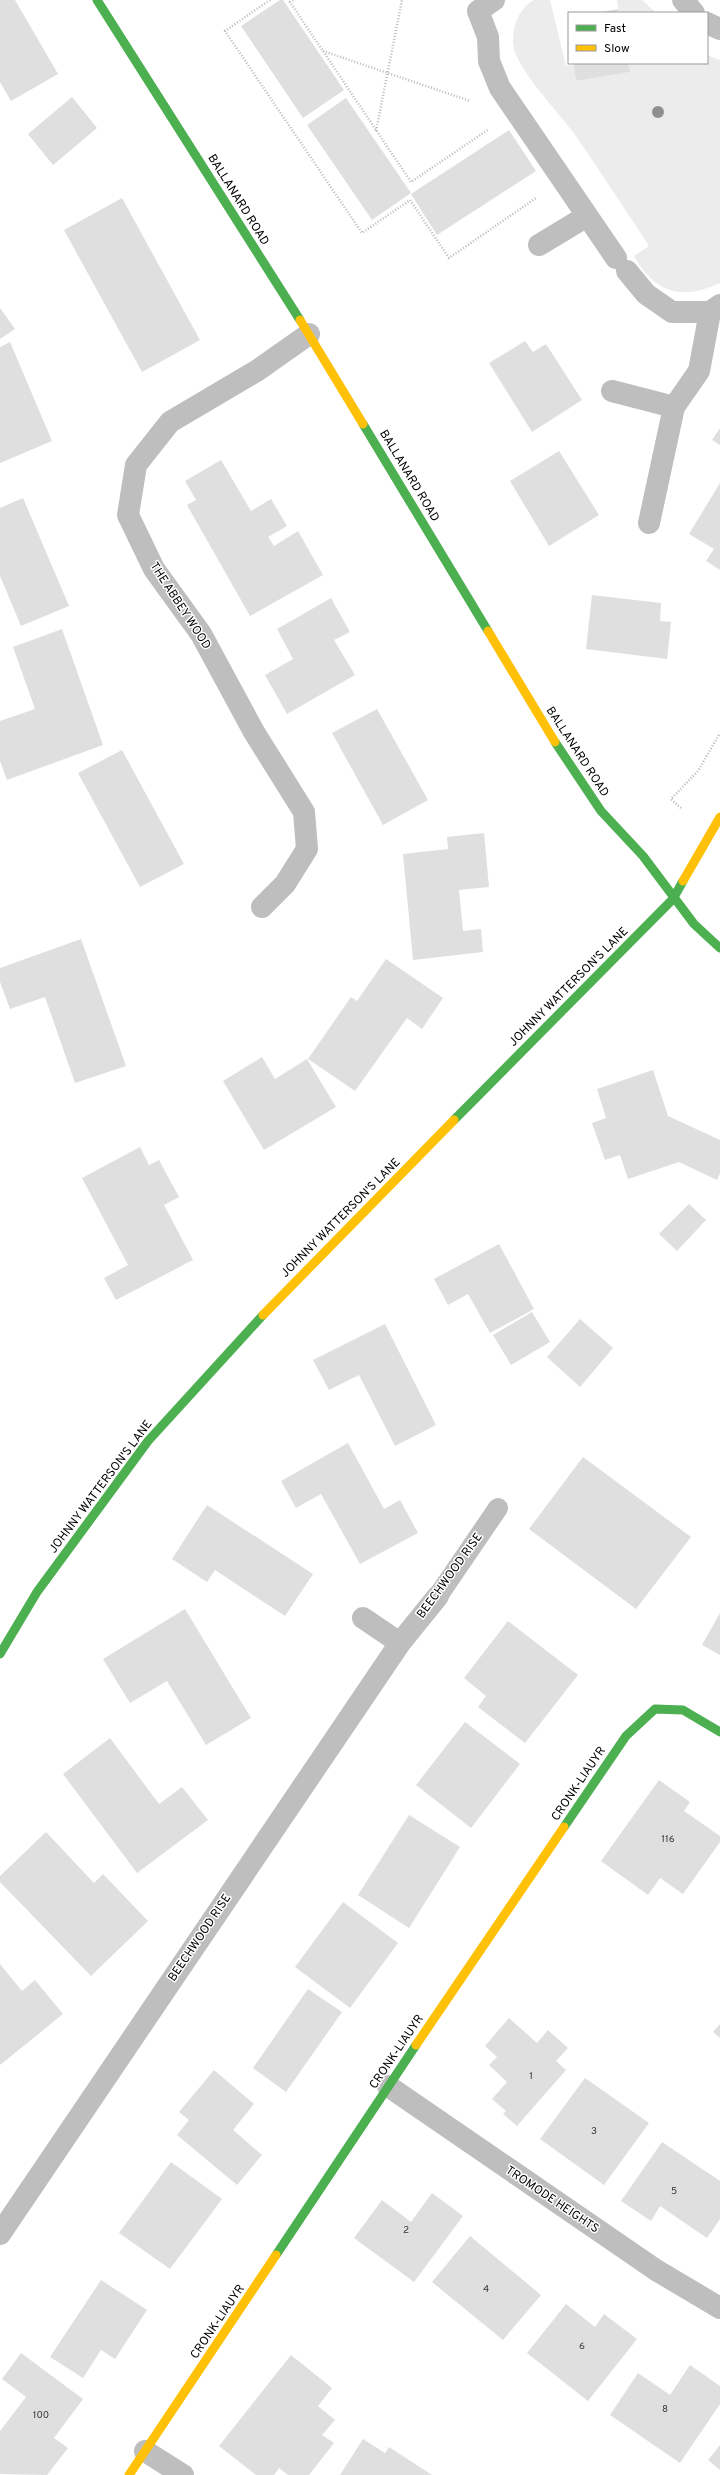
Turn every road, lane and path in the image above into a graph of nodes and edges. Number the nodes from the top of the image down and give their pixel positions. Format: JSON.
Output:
{"nodes":[{"id":1,"x":97,"y":0,"type":"edge"},
{"id":2,"x":270,"y":0,"type":"edge"},
{"id":3,"x":293,"y":0,"type":"edge"},
{"id":4,"x":402,"y":0,"type":"edge"},
{"id":5,"x":683,"y":0,"type":"edge"},
{"id":6,"x":481,"y":4,"type":"edge"},
{"id":7,"x":693,"y":12,"type":"edge"},
{"id":8,"x":708,"y":23,"type":"edge"},
{"id":9,"x":720,"y":29,"type":"edge"},
{"id":10,"x":322,"y":50,"type":"junction"},
{"id":11,"x":388,"y":73,"type":"junction"},
{"id":12,"x":515,"y":111,"type":"junction"},
{"id":13,"x":376,"y":131,"type":"junction"},
{"id":14,"x":563,"y":179,"type":"junction"},
{"id":15,"x":587,"y":216,"type":"junction"},
{"id":16,"x":540,"y":245,"type":"dead end"},
{"id":17,"x":715,"y":308,"type":"edge"},
{"id":18,"x":309,"y":334,"type":"junction"},
{"id":19,"x":612,"y":391,"type":"dead end"},
{"id":20,"x":674,"y":407,"type":"junction"},
{"id":21,"x":649,"y":523,"type":"dead end"},
{"id":22,"x":720,"y":733,"type":"edge"},
{"id":23,"x":681,"y":808,"type":"dead end"},
{"id":24,"x":720,"y":817,"type":"edge"},
{"id":25,"x":673,"y":899,"type":"junction"},
{"id":26,"x":262,"y":907,"type":"dead end"},
{"id":27,"x":720,"y":948,"type":"edge"},
{"id":28,"x":498,"y":1508,"type":"dead end"},
{"id":29,"x":438,"y":1596,"type":"joint"},
{"id":30,"x":363,"y":1618,"type":"dead end"},
{"id":31,"x":400,"y":1643,"type":"junction"},
{"id":32,"x":0,"y":1654,"type":"edge"},
{"id":33,"x":720,"y":1732,"type":"edge"},
{"id":34,"x":388,"y":2086,"type":"junction"},
{"id":35,"x":0,"y":2234,"type":"edge"},
{"id":36,"x":720,"y":2308,"type":"edge"},
{"id":37,"x":145,"y":2451,"type":"junction"},
{"id":38,"x":129,"y":2475,"type":"edge"},
{"id":39,"x":183,"y":2475,"type":"edge"}],
"edges":[{"from":1,"to":18,"type":"main road","name":"BALLANARD ROAD"},
{"from":2,"to":14,"type":"path"},
{"from":3,"to":10,"type":"path"},
{"from":4,"to":11,"type":"path"},
{"from":5,"to":7,"type":"street"},
{"from":6,"to":12,"type":"street"},
{"from":8,"to":9,"type":"street"},
{"from":10,"to":11,"type":"path"},
{"from":10,"to":13,"type":"path"},
{"from":11,"to":12,"type":"path"},
{"from":11,"to":13,"type":"path"},
{"from":12,"to":13,"type":"path"},
{"from":12,"to":14,"type":"street"},
{"from":14,"to":15,"type":"street"},
{"from":15,"to":16,"type":"street"},
{"from":15,"to":17,"type":"street"},
{"from":17,"to":20,"type":"street"},
{"from":18,"to":25,"type":"main road","name":"BALLANARD ROAD"},
{"from":18,"to":26,"type":"street","name":"THE ABBEY WOOD"},
{"from":19,"to":20,"type":"street"},
{"from":20,"to":21,"type":"street"},
{"from":22,"to":23,"type":"path"},
{"from":24,"to":25,"type":"main road","name":"JOHNNY WATTERSON'S LANE"},
{"from":25,"to":27,"type":"main road","name":"BALLANARD ROAD"},
{"from":25,"to":32,"type":"main road","name":"JOHNNY WATTERSON'S LANE"},
{"from":28,"to":29,"type":"lane","name":"BEECHWOOD RISE"},
{"from":29,"to":31,"type":"street","name":"BEECHWOOD RISE"},
{"from":30,"to":31,"type":"street"},
{"from":31,"to":35,"type":"street","name":"BEECHWOOD RISE"},
{"from":33,"to":34,"type":"main road","name":"CRONK-LIAUYR"},
{"from":34,"to":36,"type":"street","name":"TROMODE HEIGHTS"},
{"from":34,"to":37,"type":"main road","name":"CRONK-LIAUYR"},
{"from":37,"to":38,"type":"main road","name":"CRONK-LIAUYR"},
{"from":37,"to":39,"type":"street"}]}
